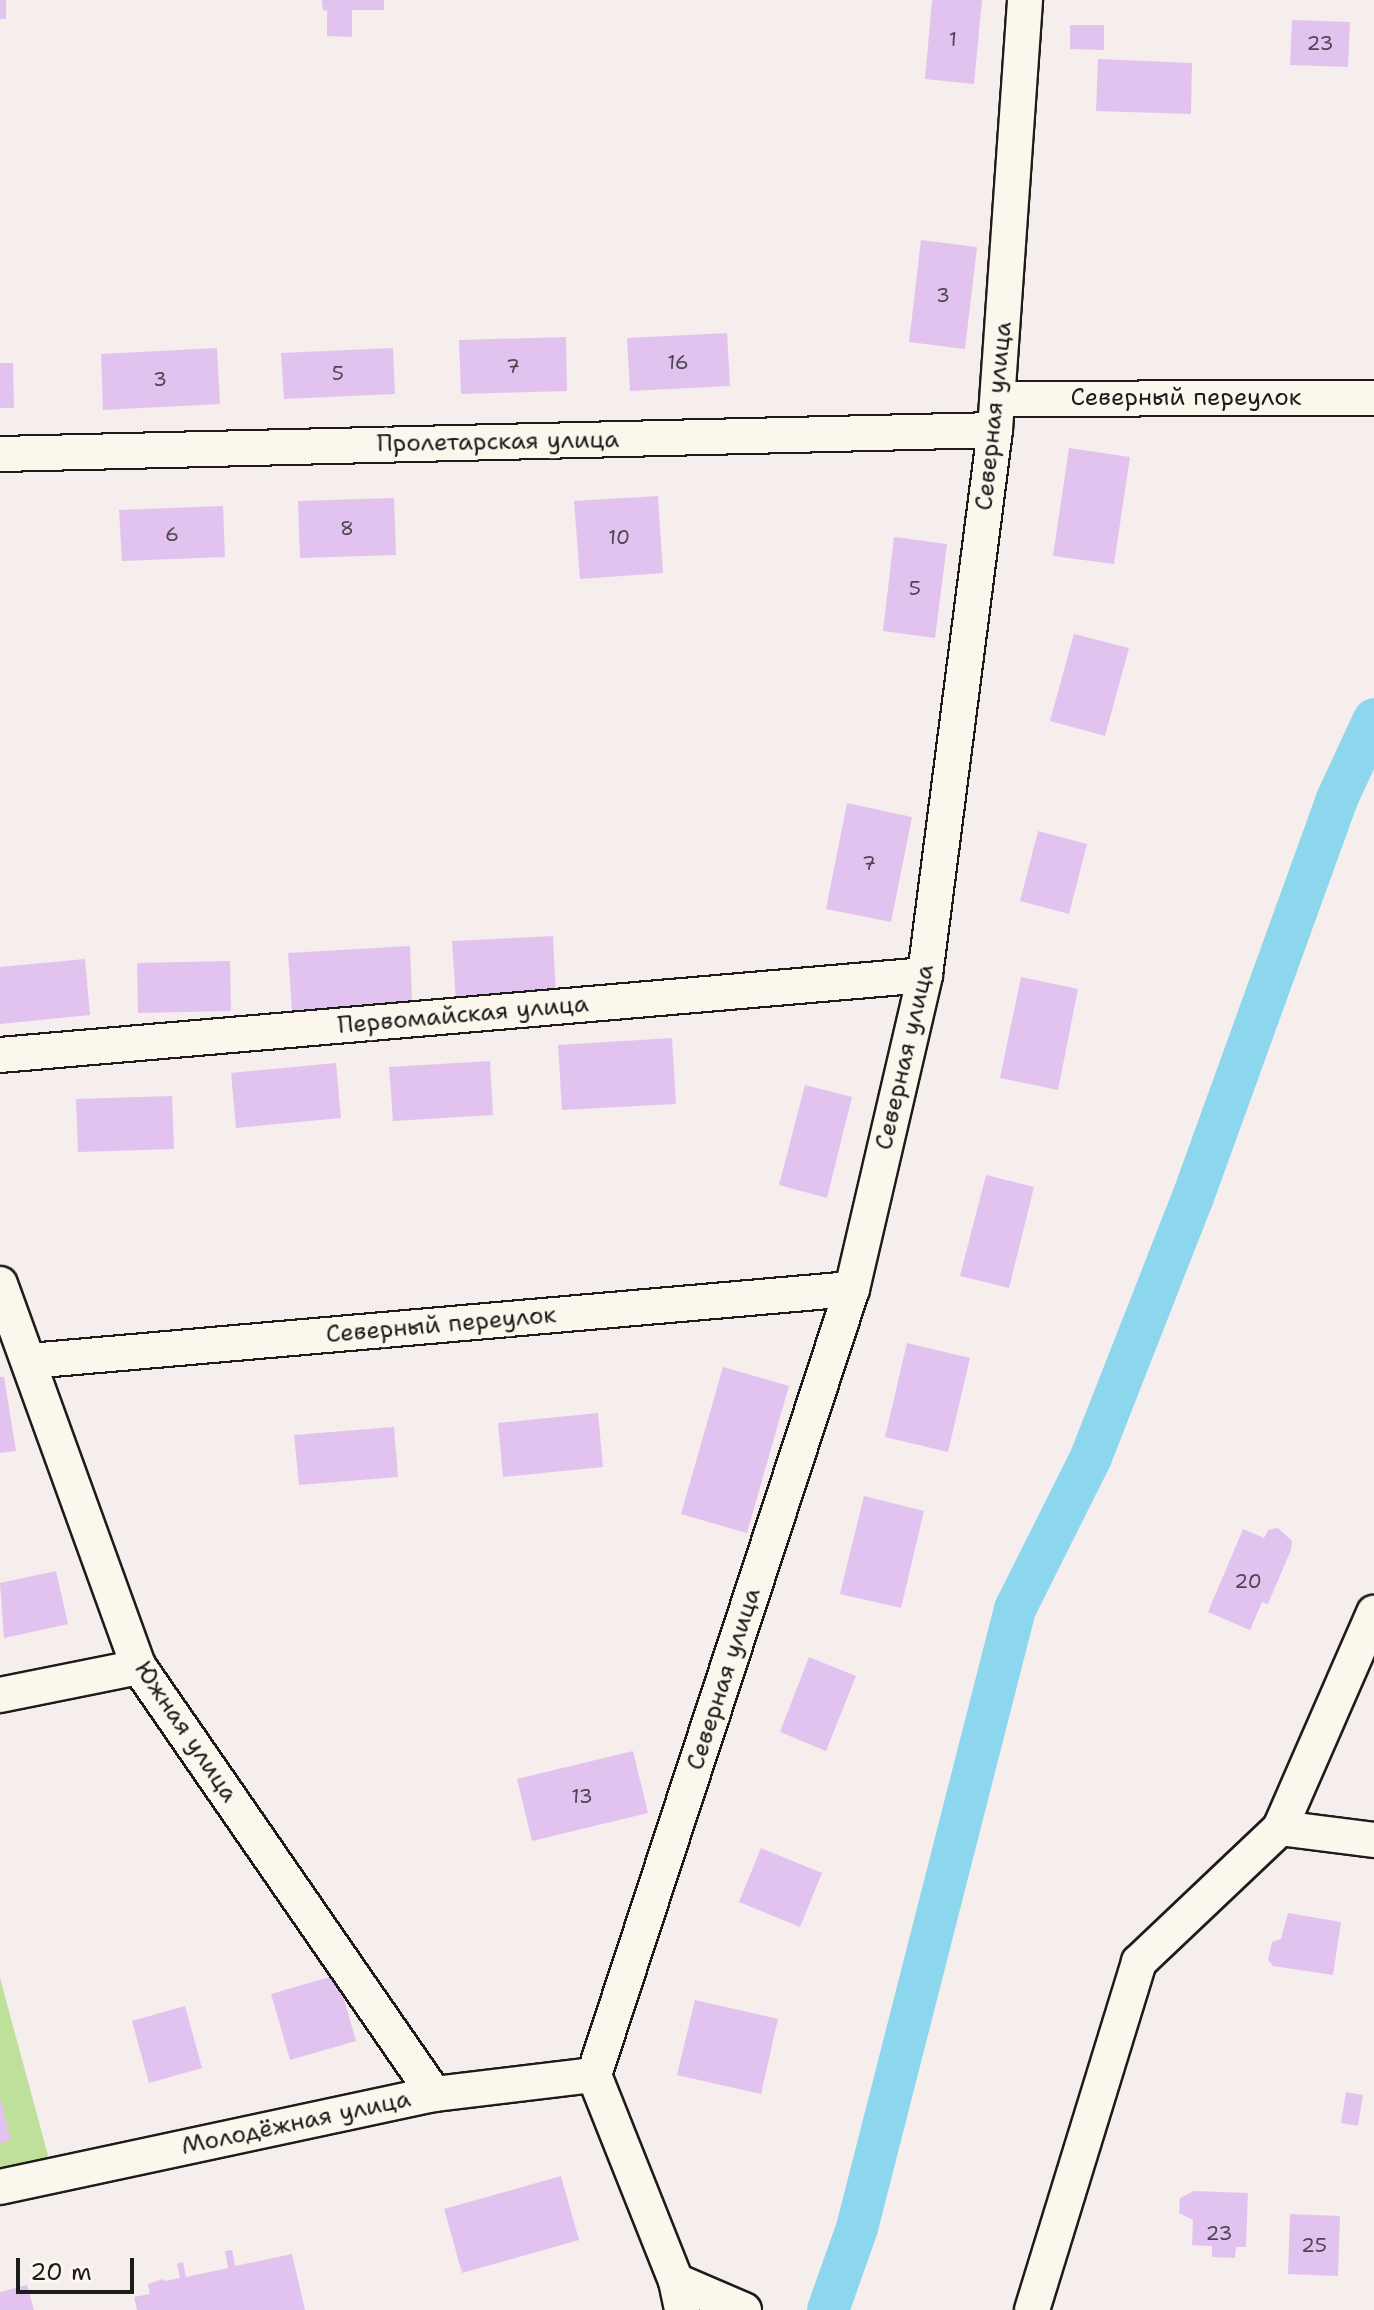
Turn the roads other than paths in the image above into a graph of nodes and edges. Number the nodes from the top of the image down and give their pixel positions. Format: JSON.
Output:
{"nodes":[{"id":1,"x":1025,"y":0,"type":"edge"},
{"id":2,"x":1374,"y":398,"type":"edge"},
{"id":3,"x":997,"y":414,"type":"junction"},
{"id":4,"x":0,"y":454,"type":"edge"},
{"id":5,"x":925,"y":975,"type":"junction"},
{"id":6,"x":0,"y":1055,"type":"edge"},
{"id":7,"x":0,"y":1284,"type":"edge"},
{"id":8,"x":852,"y":1289,"type":"junction"},
{"id":9,"x":30,"y":1361,"type":"junction"},
{"id":10,"x":1374,"y":1613,"type":"edge"},
{"id":11,"x":139,"y":1667,"type":"junction"},
{"id":12,"x":0,"y":1695,"type":"edge"},
{"id":13,"x":1280,"y":1828,"type":"junction"},
{"id":14,"x":1374,"y":1840,"type":"edge"},
{"id":15,"x":594,"y":2075,"type":"junction"},
{"id":16,"x":434,"y":2094,"type":"junction"},
{"id":17,"x":0,"y":2187,"type":"edge"},
{"id":18,"x":679,"y":2295,"type":"edge"},
{"id":19,"x":744,"y":2310,"type":"edge"},
{"id":20,"x":1032,"y":2310,"type":"edge"}],
"edges":[{"from":1,"to":3,"type":"street","name":"Северная улица"},
{"from":2,"to":3,"type":"street","name":"Северный переулок"},
{"from":3,"to":4,"type":"street","name":"Пролетарская улица"},
{"from":3,"to":5,"type":"street","name":"Северная улица"},
{"from":5,"to":6,"type":"street","name":"Первомайская улица"},
{"from":5,"to":8,"type":"street","name":"Северная улица"},
{"from":7,"to":9,"type":"street","name":"Южная улица"},
{"from":8,"to":9,"type":"street","name":"Северный переулок"},
{"from":8,"to":15,"type":"street","name":"Северная улица"},
{"from":9,"to":11,"type":"street","name":"Южная улица"},
{"from":10,"to":13,"type":"street"},
{"from":11,"to":12,"type":"street"},
{"from":11,"to":16,"type":"street","name":"Южная улица"},
{"from":13,"to":14,"type":"street"},
{"from":13,"to":20,"type":"street"},
{"from":15,"to":16,"type":"street","name":"Молодёжная улица"},
{"from":15,"to":18,"type":"street"},
{"from":16,"to":17,"type":"street","name":"Молодёжная улица"},
{"from":18,"to":19,"type":"street"}]}
